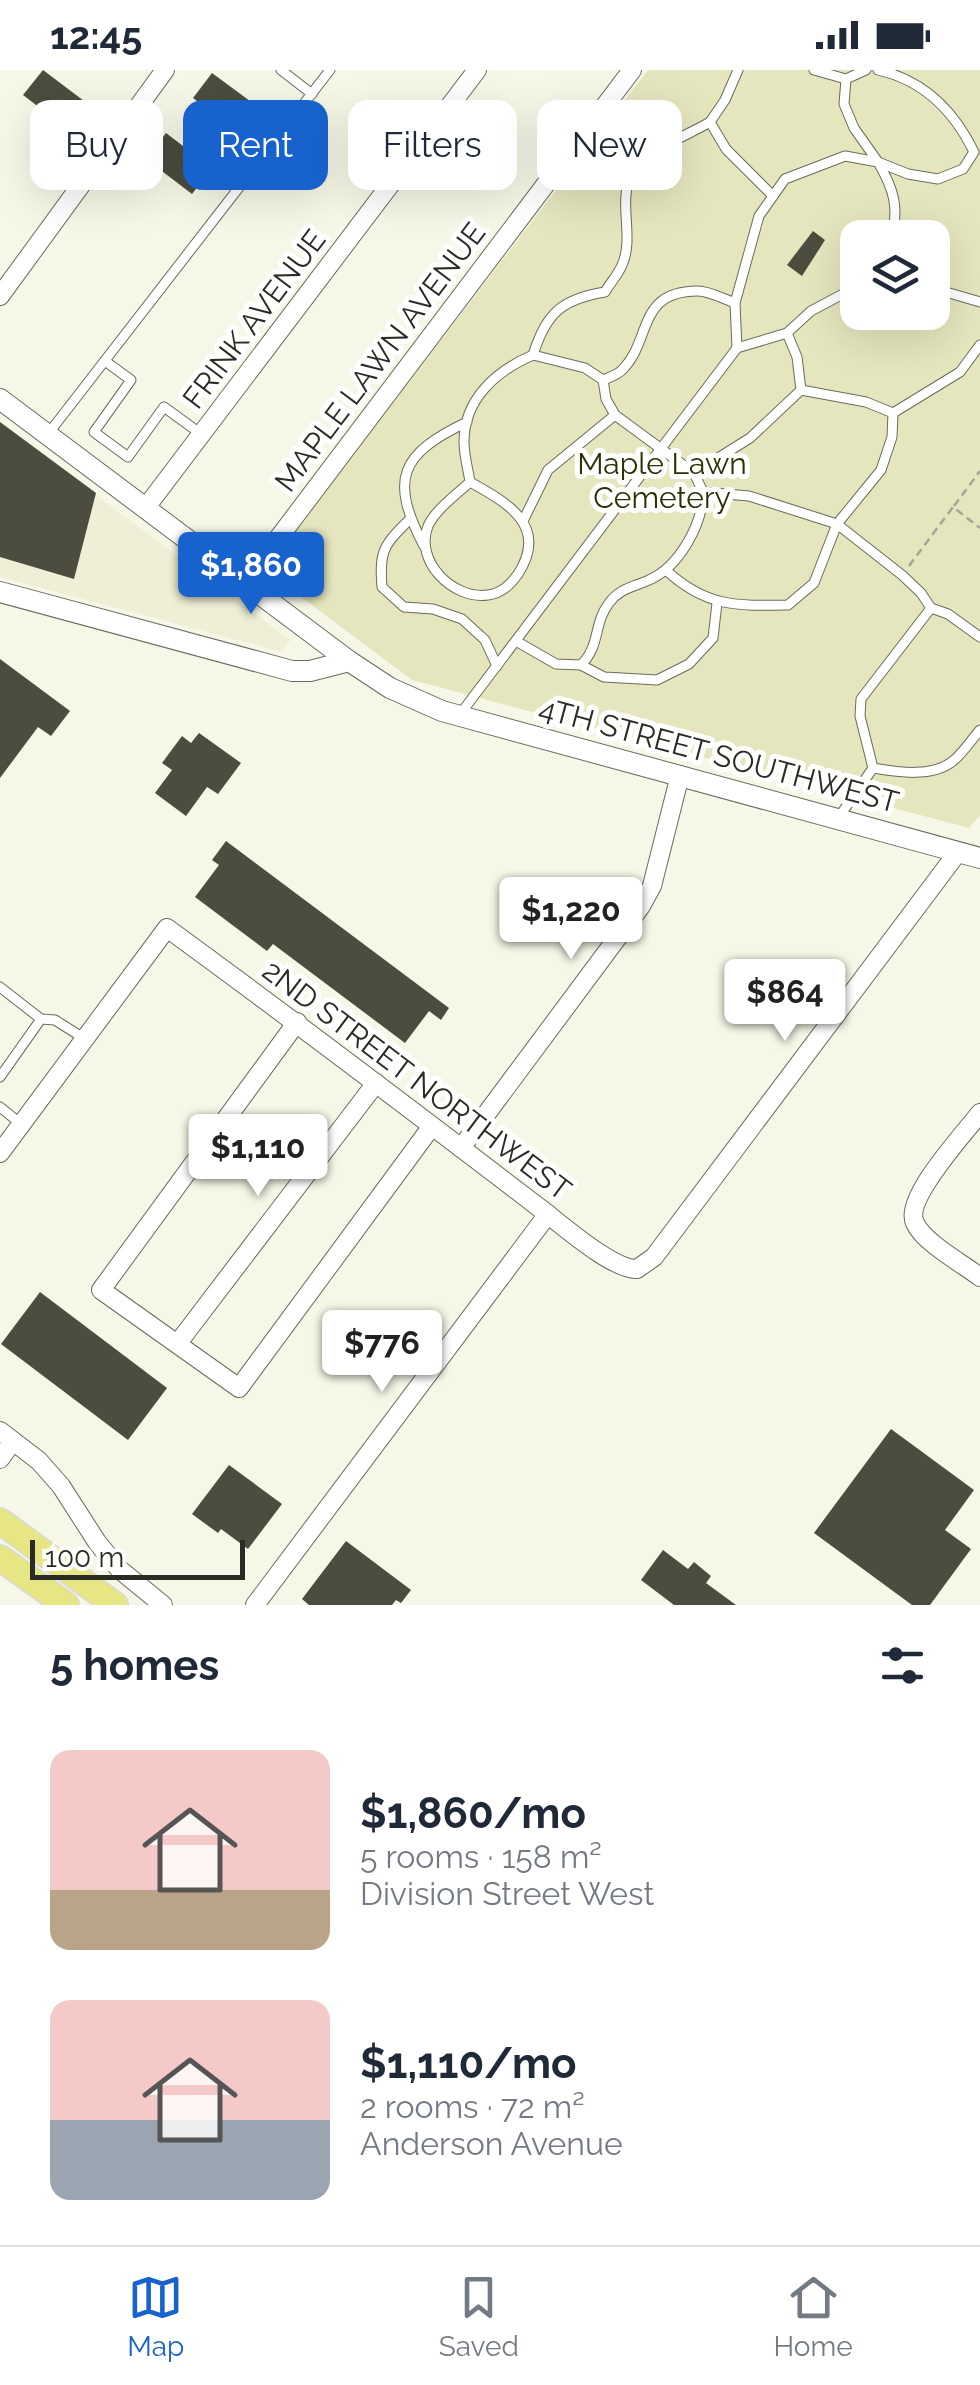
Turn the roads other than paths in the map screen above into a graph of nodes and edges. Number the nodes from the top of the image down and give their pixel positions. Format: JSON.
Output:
{"nodes":[{"id":1,"x":164,"y":70,"type":"edge"},
{"id":2,"x":280,"y":70,"type":"edge"},
{"id":3,"x":330,"y":70,"type":"edge"},
{"id":4,"x":632,"y":70,"type":"edge"},
{"id":5,"x":738,"y":70,"type":"edge"},
{"id":6,"x":814,"y":70,"type":"edge"},
{"id":7,"x":866,"y":70,"type":"edge"},
{"id":8,"x":878,"y":70,"type":"edge"},
{"id":9,"x":472,"y":72,"type":"edge"},
{"id":10,"x":846,"y":79,"type":"junction"},
{"id":11,"x":312,"y":94,"type":"junction"},
{"id":12,"x":710,"y":122,"type":"junction"},
{"id":13,"x":977,"y":152,"type":"edge"},
{"id":14,"x":878,"y":162,"type":"junction"},
{"id":15,"x":772,"y":196,"type":"junction"},
{"id":16,"x":896,"y":220,"type":"edge"},
{"id":17,"x":950,"y":293,"type":"edge"},
{"id":18,"x":0,"y":296,"type":"edge"},
{"id":19,"x":840,"y":296,"type":"edge"},
{"id":20,"x":735,"y":302,"type":"junction"},
{"id":21,"x":980,"y":302,"type":"edge"},
{"id":22,"x":787,"y":333,"type":"junction"},
{"id":23,"x":980,"y":346,"type":"edge"},
{"id":24,"x":737,"y":348,"type":"junction"},
{"id":25,"x":533,"y":354,"type":"junction"},
{"id":26,"x":105,"y":361,"type":"junction"},
{"id":27,"x":603,"y":380,"type":"junction"},
{"id":28,"x":800,"y":390,"type":"junction"},
{"id":29,"x":0,"y":399,"type":"edge"},
{"id":30,"x":893,"y":412,"type":"junction"},
{"id":31,"x":614,"y":415,"type":"junction"},
{"id":32,"x":467,"y":422,"type":"junction"},
{"id":33,"x":48,"y":434,"type":"junction"},
{"id":34,"x":201,"y":434,"type":"junction"},
{"id":35,"x":660,"y":448,"type":"junction"},
{"id":36,"x":694,"y":473,"type":"junction"},
{"id":37,"x":470,"y":482,"type":"junction"},
{"id":38,"x":704,"y":492,"type":"junction"},
{"id":39,"x":147,"y":506,"type":"junction"},
{"id":40,"x":410,"y":519,"type":"junction"},
{"id":41,"x":524,"y":519,"type":"junction"},
{"id":42,"x":837,"y":524,"type":"junction"},
{"id":43,"x":424,"y":546,"type":"junction"},
{"id":44,"x":667,"y":571,"type":"junction"},
{"id":45,"x":246,"y":581,"type":"junction"},
{"id":46,"x":0,"y":592,"type":"edge"},
{"id":47,"x":717,"y":603,"type":"junction"},
{"id":48,"x":931,"y":608,"type":"junction"},
{"id":49,"x":980,"y":637,"type":"edge"},
{"id":50,"x":516,"y":640,"type":"junction"},
{"id":51,"x":348,"y":661,"type":"junction"},
{"id":52,"x":581,"y":665,"type":"junction"},
{"id":53,"x":497,"y":666,"type":"junction"},
{"id":54,"x":451,"y":713,"type":"junction"},
{"id":55,"x":980,"y":730,"type":"edge"},
{"id":56,"x":873,"y":768,"type":"junction"},
{"id":57,"x":680,"y":775,"type":"junction"},
{"id":58,"x":838,"y":819,"type":"junction"},
{"id":59,"x":958,"y":852,"type":"junction"},
{"id":60,"x":980,"y":858,"type":"edge"},
{"id":61,"x":0,"y":987,"type":"edge"},
{"id":62,"x":41,"y":1020,"type":"junction"},
{"id":63,"x":296,"y":1022,"type":"junction"},
{"id":64,"x":84,"y":1039,"type":"junction"},
{"id":65,"x":0,"y":1077,"type":"edge"},
{"id":66,"x":376,"y":1083,"type":"junction"},
{"id":67,"x":0,"y":1107,"type":"edge"},
{"id":68,"x":980,"y":1114,"type":"edge"},
{"id":69,"x":22,"y":1124,"type":"junction"},
{"id":70,"x":432,"y":1126,"type":"junction"},
{"id":71,"x":461,"y":1148,"type":"junction"},
{"id":72,"x":0,"y":1152,"type":"edge"},
{"id":73,"x":548,"y":1214,"type":"junction"},
{"id":74,"x":980,"y":1277,"type":"edge"},
{"id":75,"x":178,"y":1343,"type":"junction"},
{"id":76,"x":7,"y":1436,"type":"edge"},
{"id":77,"x":0,"y":1459,"type":"edge"},
{"id":78,"x":0,"y":1521,"type":"edge"},
{"id":79,"x":0,"y":1558,"type":"edge"},
{"id":80,"x":66,"y":1605,"type":"edge"},
{"id":81,"x":115,"y":1605,"type":"edge"},
{"id":82,"x":162,"y":1605,"type":"edge"},
{"id":83,"x":255,"y":1605,"type":"edge"}],
"edges":[{"from":1,"to":18,"type":"street"},
{"from":2,"to":11,"type":"lane"},
{"from":3,"to":11,"type":"lane"},
{"from":4,"to":45,"type":"street","name":"MAPLE LAWN AVENUE"},
{"from":5,"to":12,"type":"lane"},
{"from":6,"to":10,"type":"lane"},
{"from":7,"to":10,"type":"lane"},
{"from":8,"to":13,"type":"lane"},
{"from":9,"to":34,"type":"street","name":"FRINK AVENUE"},
{"from":10,"to":14,"type":"lane"},
{"from":11,"to":26,"type":"lane"},
{"from":12,"to":15,"type":"lane"},
{"from":12,"to":25,"type":"lane"},
{"from":13,"to":14,"type":"lane"},
{"from":14,"to":15,"type":"lane"},
{"from":14,"to":16,"type":"lane"},
{"from":15,"to":20,"type":"lane"},
{"from":17,"to":21,"type":"lane"},
{"from":19,"to":22,"type":"lane"},
{"from":20,"to":24,"type":"lane"},
{"from":20,"to":27,"type":"lane"},
{"from":22,"to":24,"type":"lane"},
{"from":22,"to":28,"type":"lane"},
{"from":23,"to":30,"type":"lane"},
{"from":24,"to":35,"type":"lane"},
{"from":25,"to":27,"type":"lane"},
{"from":25,"to":32,"type":"lane"},
{"from":26,"to":33,"type":"lane"},
{"from":26,"to":34,"type":"lane"},
{"from":27,"to":31,"type":"lane"},
{"from":28,"to":30,"type":"lane"},
{"from":28,"to":36,"type":"lane"},
{"from":29,"to":33,"type":"street","name":"4TH STREET SOUTHWEST"},
{"from":30,"to":42,"type":"lane"},
{"from":31,"to":35,"type":"lane"},
{"from":31,"to":41,"type":"lane"},
{"from":32,"to":37,"type":"lane"},
{"from":32,"to":40,"type":"lane"},
{"from":33,"to":39,"type":"street","name":"4TH STREET SOUTHWEST"},
{"from":34,"to":39,"type":"street","name":"FRINK AVENUE"},
{"from":35,"to":36,"type":"lane"},
{"from":35,"to":50,"type":"lane"},
{"from":36,"to":38,"type":"lane"},
{"from":37,"to":41,"type":"lane"},
{"from":37,"to":43,"type":"lane"},
{"from":38,"to":42,"type":"lane"},
{"from":38,"to":44,"type":"lane"},
{"from":39,"to":45,"type":"street","name":"4TH STREET SOUTHWEST"},
{"from":40,"to":43,"type":"lane"},
{"from":40,"to":53,"type":"lane"},
{"from":41,"to":43,"type":"lane"},
{"from":42,"to":47,"type":"lane"},
{"from":42,"to":48,"type":"lane"},
{"from":44,"to":47,"type":"lane"},
{"from":44,"to":52,"type":"lane"},
{"from":45,"to":51,"type":"street","name":"4TH STREET SOUTHWEST"},
{"from":46,"to":51,"type":"street"},
{"from":47,"to":52,"type":"lane"},
{"from":48,"to":49,"type":"lane"},
{"from":48,"to":56,"type":"lane"},
{"from":50,"to":52,"type":"lane"},
{"from":50,"to":53,"type":"lane"},
{"from":51,"to":54,"type":"street","name":"4TH STREET SOUTHWEST"},
{"from":53,"to":54,"type":"lane"},
{"from":54,"to":57,"type":"street","name":"4TH STREET SOUTHWEST"},
{"from":55,"to":56,"type":"lane"},
{"from":56,"to":58,"type":"lane"},
{"from":57,"to":58,"type":"street","name":"4TH STREET SOUTHWEST"},
{"from":57,"to":71,"type":"street"},
{"from":58,"to":59,"type":"street","name":"4TH STREET SOUTHWEST"},
{"from":59,"to":60,"type":"street","name":"4TH STREET SOUTHWEST"},
{"from":59,"to":73,"type":"street","name":"2ND STREET NORTHWEST"},
{"from":61,"to":62,"type":"lane"},
{"from":62,"to":64,"type":"lane"},
{"from":62,"to":65,"type":"lane"},
{"from":63,"to":64,"type":"street","name":"2ND STREET NORTHWEST"},
{"from":63,"to":66,"type":"street","name":"2ND STREET NORTHWEST"},
{"from":63,"to":75,"type":"street"},
{"from":64,"to":69,"type":"street"},
{"from":66,"to":70,"type":"street","name":"2ND STREET NORTHWEST"},
{"from":66,"to":75,"type":"street"},
{"from":67,"to":69,"type":"lane"},
{"from":68,"to":74,"type":"street"},
{"from":69,"to":72,"type":"street"},
{"from":70,"to":71,"type":"street","name":"2ND STREET NORTHWEST"},
{"from":70,"to":75,"type":"street"},
{"from":71,"to":73,"type":"street","name":"2ND STREET NORTHWEST"},
{"from":73,"to":83,"type":"street"},
{"from":76,"to":77,"type":"street"},
{"from":76,"to":82,"type":"street"},
{"from":78,"to":81,"type":"main road"},
{"from":79,"to":80,"type":"main road"}]}
